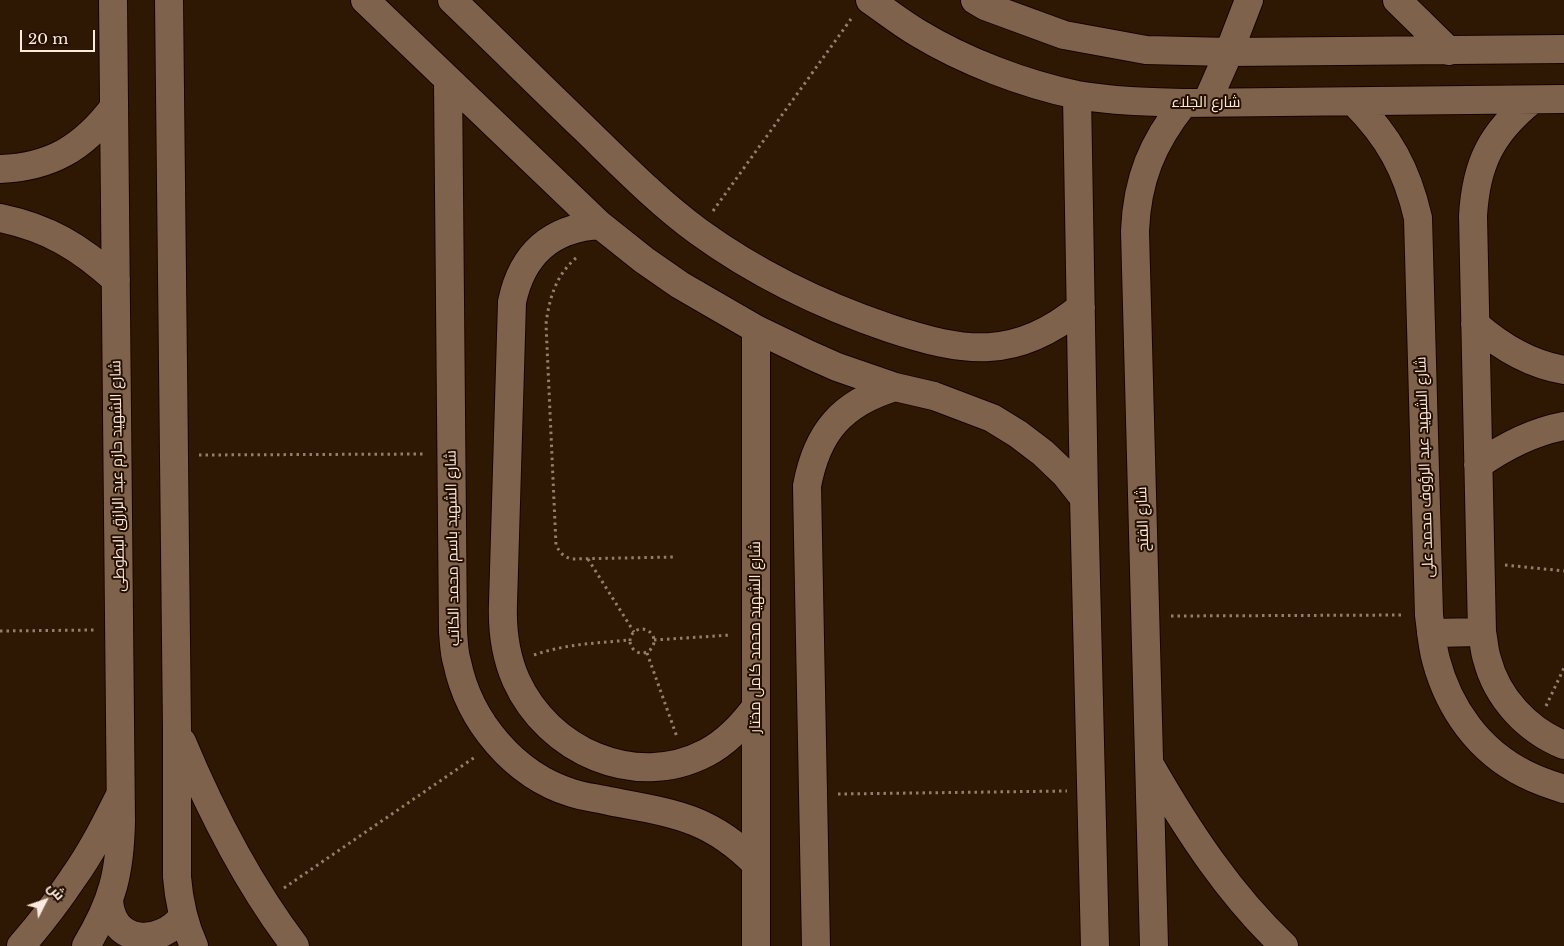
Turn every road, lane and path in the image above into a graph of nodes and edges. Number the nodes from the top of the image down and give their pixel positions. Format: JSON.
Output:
{"nodes":[{"id":1,"x":113,"y":0,"type":"edge"},
{"id":2,"x":169,"y":0,"type":"edge"},
{"id":3,"x":365,"y":0,"type":"edge"},
{"id":4,"x":452,"y":0,"type":"edge"},
{"id":5,"x":975,"y":0,"type":"edge"},
{"id":6,"x":1249,"y":0,"type":"edge"},
{"id":7,"x":1397,"y":0,"type":"edge"},
{"id":8,"x":862,"y":8,"type":"edge"},
{"id":9,"x":1564,"y":49,"type":"edge"},
{"id":10,"x":1449,"y":51,"type":"junction"},
{"id":11,"x":1229,"y":52,"type":"junction"},
{"id":12,"x":448,"y":80,"type":"junction"},
{"id":13,"x":1077,"y":95,"type":"junction"},
{"id":14,"x":1532,"y":100,"type":"junction"},
{"id":15,"x":1564,"y":100,"type":"edge"},
{"id":16,"x":1354,"y":102,"type":"junction"},
{"id":17,"x":1195,"y":103,"type":"junction"},
{"id":18,"x":114,"y":108,"type":"junction"},
{"id":19,"x":0,"y":169,"type":"edge"},
{"id":20,"x":0,"y":218,"type":"edge"},
{"id":21,"x":605,"y":229,"type":"junction"},
{"id":22,"x":698,"y":231,"type":"junction"},
{"id":23,"x":116,"y":280,"type":"junction"},
{"id":24,"x":1081,"y":307,"type":"junction"},
{"id":25,"x":1475,"y":324,"type":"junction"},
{"id":26,"x":756,"y":329,"type":"junction"},
{"id":27,"x":1564,"y":370,"type":"edge"},
{"id":28,"x":894,"y":387,"type":"junction"},
{"id":29,"x":1564,"y":426,"type":"edge"},
{"id":30,"x":452,"y":454,"type":"junction"},
{"id":31,"x":174,"y":455,"type":"junction"},
{"id":32,"x":1478,"y":464,"type":"junction"},
{"id":33,"x":1084,"y":498,"type":"junction"},
{"id":34,"x":675,"y":558,"type":"dead end"},
{"id":35,"x":588,"y":559,"type":"junction"},
{"id":36,"x":1481,"y":564,"type":"junction"},
{"id":37,"x":1564,"y":571,"type":"edge"},
{"id":38,"x":1145,"y":617,"type":"junction"},
{"id":39,"x":1430,"y":624,"type":"junction"},
{"id":40,"x":119,"y":629,"type":"junction"},
{"id":41,"x":0,"y":631,"type":"edge"},
{"id":42,"x":634,"y":632,"type":"junction"},
{"id":43,"x":1482,"y":632,"type":"junction"},
{"id":44,"x":756,"y":634,"type":"junction"},
{"id":45,"x":630,"y":640,"type":"junction"},
{"id":46,"x":654,"y":640,"type":"junction"},
{"id":47,"x":647,"y":653,"type":"junction"},
{"id":48,"x":511,"y":667,"type":"junction"},
{"id":49,"x":1564,"y":668,"type":"edge"},
{"id":50,"x":756,"y":707,"type":"junction"},
{"id":51,"x":1534,"y":728,"type":"junction"},
{"id":52,"x":177,"y":731,"type":"junction"},
{"id":53,"x":496,"y":742,"type":"junction"},
{"id":54,"x":1564,"y":745,"type":"edge"},
{"id":55,"x":686,"y":762,"type":"junction"},
{"id":56,"x":1149,"y":764,"type":"junction"},
{"id":57,"x":642,"y":768,"type":"junction"},
{"id":58,"x":1564,"y":789,"type":"edge"},
{"id":59,"x":1092,"y":791,"type":"junction"},
{"id":60,"x":120,"y":794,"type":"junction"},
{"id":61,"x":812,"y":794,"type":"junction"},
{"id":62,"x":635,"y":806,"type":"junction"},
{"id":63,"x":756,"y":864,"type":"junction"},
{"id":64,"x":109,"y":900,"type":"junction"},
{"id":65,"x":264,"y":902,"type":"junction"},
{"id":66,"x":183,"y":916,"type":"junction"},
{"id":67,"x":22,"y":946,"type":"edge"},
{"id":68,"x":86,"y":946,"type":"edge"},
{"id":69,"x":194,"y":946,"type":"edge"},
{"id":70,"x":295,"y":946,"type":"edge"},
{"id":71,"x":756,"y":946,"type":"edge"},
{"id":72,"x":816,"y":946,"type":"edge"},
{"id":73,"x":1095,"y":946,"type":"edge"},
{"id":74,"x":1154,"y":946,"type":"edge"},
{"id":75,"x":1284,"y":946,"type":"edge"}],
"edges":[{"from":1,"to":18,"type":"street","name":"شارع الشهيد حازم عبد الرازق البطوطى"},
{"from":2,"to":31,"type":"street"},
{"from":3,"to":12,"type":"street"},
{"from":4,"to":22,"type":"street"},
{"from":5,"to":11,"type":"street"},
{"from":6,"to":11,"type":"street","name":"شارع الفتح"},
{"from":7,"to":10,"type":"street"},
{"from":8,"to":13,"type":"street","name":"شارع الجلاء"},
{"from":8,"to":22,"type":"path"},
{"from":9,"to":10,"type":"street"},
{"from":10,"to":11,"type":"street"},
{"from":11,"to":17,"type":"street","name":"شارع الفتح"},
{"from":12,"to":21,"type":"street"},
{"from":12,"to":30,"type":"street","name":"شارع الشهيد باسم محمد الكاتب"},
{"from":13,"to":17,"type":"street","name":"شارع الجلاء"},
{"from":13,"to":24,"type":"street"},
{"from":14,"to":15,"type":"street","name":"شارع الجلاء"},
{"from":14,"to":16,"type":"street","name":"شارع الجلاء"},
{"from":14,"to":25,"type":"street"},
{"from":16,"to":17,"type":"street","name":"شارع الجلاء"},
{"from":16,"to":39,"type":"street","name":"شارع الشهيد عبد الرؤوف محمد على"},
{"from":17,"to":38,"type":"street","name":"شارع الفتح"},
{"from":18,"to":19,"type":"street"},
{"from":18,"to":23,"type":"street","name":"شارع الشهيد حازم عبد الرازق البطوطى"},
{"from":20,"to":23,"type":"street"},
{"from":21,"to":26,"type":"street"},
{"from":21,"to":35,"type":"path"},
{"from":21,"to":48,"type":"street"},
{"from":22,"to":24,"type":"street"},
{"from":23,"to":40,"type":"street","name":"شارع الشهيد حازم عبد الرازق البطوطى"},
{"from":24,"to":33,"type":"street"},
{"from":25,"to":27,"type":"street"},
{"from":25,"to":32,"type":"street"},
{"from":26,"to":28,"type":"street"},
{"from":26,"to":44,"type":"street","name":"شارع الشهيد محمد كامل مختار"},
{"from":28,"to":33,"type":"street"},
{"from":28,"to":61,"type":"street"},
{"from":29,"to":32,"type":"street"},
{"from":30,"to":31,"type":"path"},
{"from":30,"to":53,"type":"street","name":"شارع الشهيد باسم محمد الكاتب"},
{"from":31,"to":52,"type":"street"},
{"from":32,"to":36,"type":"street"},
{"from":33,"to":59,"type":"street"},
{"from":34,"to":35,"type":"path"},
{"from":35,"to":42,"type":"path"},
{"from":36,"to":37,"type":"path"},
{"from":36,"to":43,"type":"street"},
{"from":38,"to":39,"type":"path"},
{"from":38,"to":56,"type":"street","name":"شارع الفتح"},
{"from":39,"to":43,"type":"street"},
{"from":39,"to":58,"type":"street","name":"شارع الشهيد عبد الرؤوف محمد على"},
{"from":40,"to":41,"type":"path"},
{"from":40,"to":60,"type":"street","name":"شارع الشهيد حازم عبد الرازق البطوطى"},
{"from":42,"to":45,"type":"path"},
{"from":42,"to":46,"type":"path"},
{"from":43,"to":51,"type":"street"},
{"from":44,"to":46,"type":"path"},
{"from":44,"to":50,"type":"street","name":"شارع الشهيد محمد كامل مختار"},
{"from":45,"to":47,"type":"path"},
{"from":45,"to":48,"type":"path"},
{"from":46,"to":47,"type":"path"},
{"from":47,"to":55,"type":"path"},
{"from":48,"to":57,"type":"street"},
{"from":49,"to":51,"type":"path"},
{"from":50,"to":55,"type":"street"},
{"from":50,"to":63,"type":"street","name":"شارع الشهيد محمد كامل مختار"},
{"from":51,"to":54,"type":"street"},
{"from":52,"to":65,"type":"street"},
{"from":52,"to":66,"type":"street"},
{"from":53,"to":62,"type":"street","name":"شارع الشهيد باسم محمد الكاتب"},
{"from":53,"to":65,"type":"path"},
{"from":55,"to":57,"type":"street"},
{"from":56,"to":74,"type":"street","name":"شارع الفتح"},
{"from":56,"to":75,"type":"street"},
{"from":57,"to":62,"type":"street"},
{"from":59,"to":61,"type":"path"},
{"from":59,"to":73,"type":"street"},
{"from":60,"to":64,"type":"street","name":"شارع الشهيد حازم عبد الرازق البطوطى"},
{"from":60,"to":67,"type":"street"},
{"from":61,"to":72,"type":"street"},
{"from":62,"to":63,"type":"street","name":"شارع الشهيد باسم محمد الكاتب"},
{"from":63,"to":71,"type":"street","name":"شارع الشهيد محمد كامل مختار"},
{"from":64,"to":66,"type":"street"},
{"from":64,"to":68,"type":"street","name":"شارع الشهيد حازم عبد الرازق البطوطى"},
{"from":65,"to":70,"type":"street"},
{"from":66,"to":69,"type":"street"}]}
